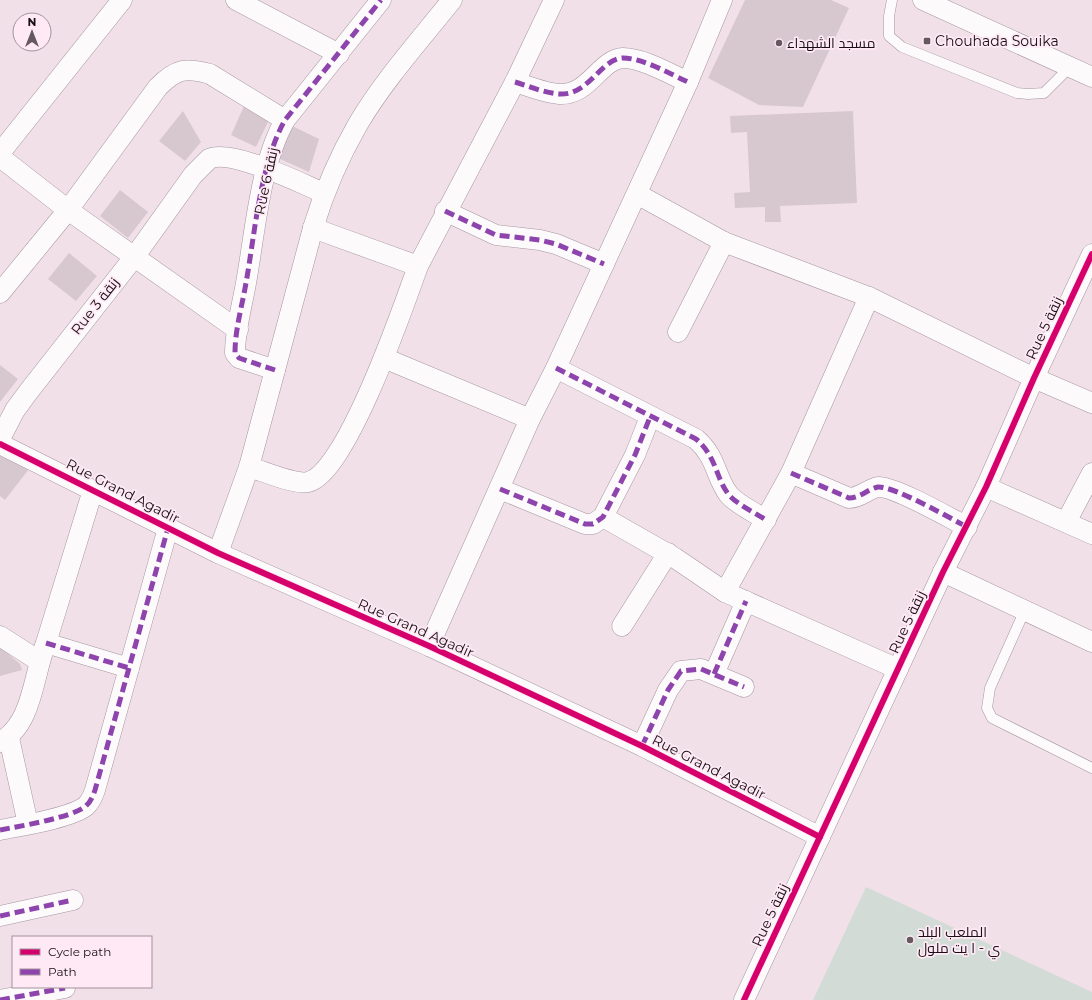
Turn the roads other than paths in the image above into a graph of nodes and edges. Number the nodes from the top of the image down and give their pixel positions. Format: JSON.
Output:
{"nodes":[{"id":1,"x":122,"y":0,"type":"edge"},
{"id":2,"x":236,"y":0,"type":"edge"},
{"id":3,"x":381,"y":0,"type":"edge"},
{"id":4,"x":452,"y":0,"type":"edge"},
{"id":5,"x":554,"y":0,"type":"edge"},
{"id":6,"x":722,"y":0,"type":"edge"},
{"id":7,"x":892,"y":0,"type":"edge"},
{"id":8,"x":924,"y":0,"type":"edge"},
{"id":9,"x":339,"y":54,"type":"junction"},
{"id":10,"x":1070,"y":67,"type":"junction"},
{"id":11,"x":1092,"y":78,"type":"edge"},
{"id":12,"x":515,"y":82,"type":"junction"},
{"id":13,"x":688,"y":82,"type":"junction"},
{"id":14,"x":285,"y":120,"type":"junction"},
{"id":15,"x":0,"y":152,"type":"edge"},
{"id":16,"x":0,"y":158,"type":"edge"},
{"id":17,"x":267,"y":169,"type":"junction"},
{"id":18,"x":324,"y":193,"type":"junction"},
{"id":19,"x":637,"y":194,"type":"junction"},
{"id":20,"x":68,"y":210,"type":"junction"},
{"id":21,"x":445,"y":211,"type":"junction"},
{"id":22,"x":313,"y":228,"type":"junction"},
{"id":23,"x":724,"y":242,"type":"junction"},
{"id":24,"x":1092,"y":254,"type":"edge"},
{"id":25,"x":134,"y":256,"type":"junction"},
{"id":26,"x":604,"y":264,"type":"junction"},
{"id":27,"x":418,"y":266,"type":"junction"},
{"id":28,"x":0,"y":293,"type":"edge"},
{"id":29,"x":869,"y":297,"type":"junction"},
{"id":30,"x":238,"y":330,"type":"junction"},
{"id":31,"x":678,"y":332,"type":"dead end"},
{"id":32,"x":384,"y":358,"type":"junction"},
{"id":33,"x":556,"y":368,"type":"junction"},
{"id":34,"x":275,"y":370,"type":"junction"},
{"id":35,"x":1034,"y":378,"type":"junction"},
{"id":36,"x":1092,"y":403,"type":"edge"},
{"id":37,"x":650,"y":417,"type":"junction"},
{"id":38,"x":530,"y":419,"type":"junction"},
{"id":39,"x":0,"y":439,"type":"edge"},
{"id":40,"x":0,"y":444,"type":"edge"},
{"id":41,"x":249,"y":467,"type":"junction"},
{"id":42,"x":791,"y":473,"type":"junction"},
{"id":43,"x":1092,"y":473,"type":"edge"},
{"id":44,"x":986,"y":488,"type":"junction"},
{"id":45,"x":500,"y":489,"type":"junction"},
{"id":46,"x":93,"y":490,"type":"junction"},
{"id":47,"x":603,"y":517,"type":"junction"},
{"id":48,"x":766,"y":520,"type":"junction"},
{"id":49,"x":1066,"y":522,"type":"junction"},
{"id":50,"x":967,"y":527,"type":"junction"},
{"id":51,"x":168,"y":528,"type":"junction"},
{"id":52,"x":1092,"y":534,"type":"edge"},
{"id":53,"x":218,"y":553,"type":"junction"},
{"id":54,"x":668,"y":553,"type":"junction"},
{"id":55,"x":943,"y":572,"type":"junction"},
{"id":56,"x":725,"y":592,"type":"junction"},
{"id":57,"x":746,"y":601,"type":"junction"},
{"id":58,"x":1024,"y":612,"type":"junction"},
{"id":59,"x":622,"y":626,"type":"dead end"},
{"id":60,"x":0,"y":636,"type":"edge"},
{"id":61,"x":1092,"y":642,"type":"edge"},
{"id":62,"x":46,"y":643,"type":"junction"},
{"id":63,"x":429,"y":646,"type":"junction"},
{"id":64,"x":39,"y":661,"type":"junction"},
{"id":65,"x":129,"y":668,"type":"junction"},
{"id":66,"x":898,"y":669,"type":"junction"},
{"id":67,"x":714,"y":674,"type":"junction"},
{"id":68,"x":744,"y":687,"type":"dead end"},
{"id":69,"x":4,"y":740,"type":"edge"},
{"id":70,"x":642,"y":746,"type":"junction"},
{"id":71,"x":1092,"y":768,"type":"edge"},
{"id":72,"x":28,"y":824,"type":"junction"},
{"id":73,"x":0,"y":830,"type":"edge"},
{"id":74,"x":820,"y":837,"type":"junction"},
{"id":75,"x":73,"y":900,"type":"dead end"},
{"id":76,"x":0,"y":916,"type":"edge"},
{"id":77,"x":65,"y":988,"type":"dead end"},
{"id":78,"x":0,"y":1000,"type":"edge"},
{"id":79,"x":744,"y":1000,"type":"edge"}],
"edges":[{"from":1,"to":15,"type":"street"},
{"from":2,"to":9,"type":"street"},
{"from":3,"to":9,"type":"street","name":"Rue 6 زنقة"},
{"from":4,"to":18,"type":"street"},
{"from":5,"to":12,"type":"street"},
{"from":6,"to":13,"type":"street"},
{"from":7,"to":10,"type":"lane"},
{"from":8,"to":10,"type":"street"},
{"from":9,"to":14,"type":"street","name":"Rue 6 زنقة"},
{"from":10,"to":11,"type":"street"},
{"from":12,"to":13,"type":"street"},
{"from":12,"to":21,"type":"street"},
{"from":13,"to":19,"type":"street"},
{"from":14,"to":17,"type":"street","name":"Rue 6 زنقة"},
{"from":14,"to":20,"type":"street"},
{"from":16,"to":20,"type":"street"},
{"from":17,"to":18,"type":"street","name":"Rue 3 زنقة"},
{"from":17,"to":25,"type":"street","name":"Rue 3 زنقة"},
{"from":17,"to":30,"type":"street","name":"Rue 6 زنقة"},
{"from":18,"to":22,"type":"street"},
{"from":19,"to":23,"type":"street"},
{"from":19,"to":26,"type":"street"},
{"from":20,"to":25,"type":"street"},
{"from":20,"to":28,"type":"street"},
{"from":21,"to":26,"type":"street"},
{"from":21,"to":27,"type":"street"},
{"from":22,"to":27,"type":"street"},
{"from":22,"to":34,"type":"street"},
{"from":23,"to":29,"type":"street"},
{"from":23,"to":31,"type":"street"},
{"from":24,"to":35,"type":"street","name":"Rue 5 زنقة"},
{"from":25,"to":30,"type":"street"},
{"from":25,"to":39,"type":"street","name":"Rue 3 زنقة"},
{"from":26,"to":33,"type":"street"},
{"from":27,"to":32,"type":"street"},
{"from":29,"to":35,"type":"street"},
{"from":29,"to":42,"type":"street"},
{"from":30,"to":34,"type":"street","name":"Rue 6 زنقة"},
{"from":32,"to":38,"type":"street"},
{"from":32,"to":41,"type":"street"},
{"from":33,"to":37,"type":"street"},
{"from":33,"to":38,"type":"street"},
{"from":34,"to":41,"type":"street"},
{"from":35,"to":36,"type":"street"},
{"from":35,"to":44,"type":"street","name":"Rue 5 زنقة"},
{"from":37,"to":47,"type":"street"},
{"from":37,"to":48,"type":"street"},
{"from":38,"to":45,"type":"street"},
{"from":40,"to":46,"type":"street","name":"Rue Grand Agadir"},
{"from":41,"to":53,"type":"street"},
{"from":42,"to":48,"type":"street"},
{"from":42,"to":50,"type":"street"},
{"from":43,"to":49,"type":"street"},
{"from":44,"to":49,"type":"street"},
{"from":44,"to":50,"type":"street","name":"Rue 5 زنقة"},
{"from":45,"to":47,"type":"street"},
{"from":45,"to":63,"type":"street"},
{"from":46,"to":51,"type":"street","name":"Rue Grand Agadir"},
{"from":46,"to":62,"type":"street"},
{"from":47,"to":54,"type":"street"},
{"from":48,"to":56,"type":"street"},
{"from":49,"to":52,"type":"street"},
{"from":50,"to":55,"type":"street","name":"Rue 5 زنقة"},
{"from":51,"to":53,"type":"street","name":"Rue Grand Agadir"},
{"from":51,"to":65,"type":"street"},
{"from":53,"to":63,"type":"street","name":"Rue Grand Agadir"},
{"from":54,"to":56,"type":"street"},
{"from":54,"to":59,"type":"street"},
{"from":55,"to":58,"type":"street"},
{"from":55,"to":66,"type":"street","name":"Rue 5 زنقة"},
{"from":56,"to":57,"type":"street"},
{"from":57,"to":66,"type":"street"},
{"from":57,"to":67,"type":"street"},
{"from":58,"to":61,"type":"street"},
{"from":58,"to":71,"type":"lane"},
{"from":60,"to":64,"type":"street"},
{"from":62,"to":64,"type":"street"},
{"from":62,"to":65,"type":"street"},
{"from":63,"to":70,"type":"street","name":"Rue Grand Agadir"},
{"from":64,"to":69,"type":"street"},
{"from":65,"to":72,"type":"street"},
{"from":66,"to":74,"type":"street","name":"Rue 5 زنقة"},
{"from":67,"to":68,"type":"street"},
{"from":67,"to":70,"type":"street"},
{"from":69,"to":72,"type":"street"},
{"from":70,"to":74,"type":"street","name":"Rue Grand Agadir"},
{"from":72,"to":73,"type":"street"},
{"from":74,"to":79,"type":"street","name":"Rue 5 زنقة"},
{"from":75,"to":76,"type":"street"},
{"from":77,"to":78,"type":"street"}]}
